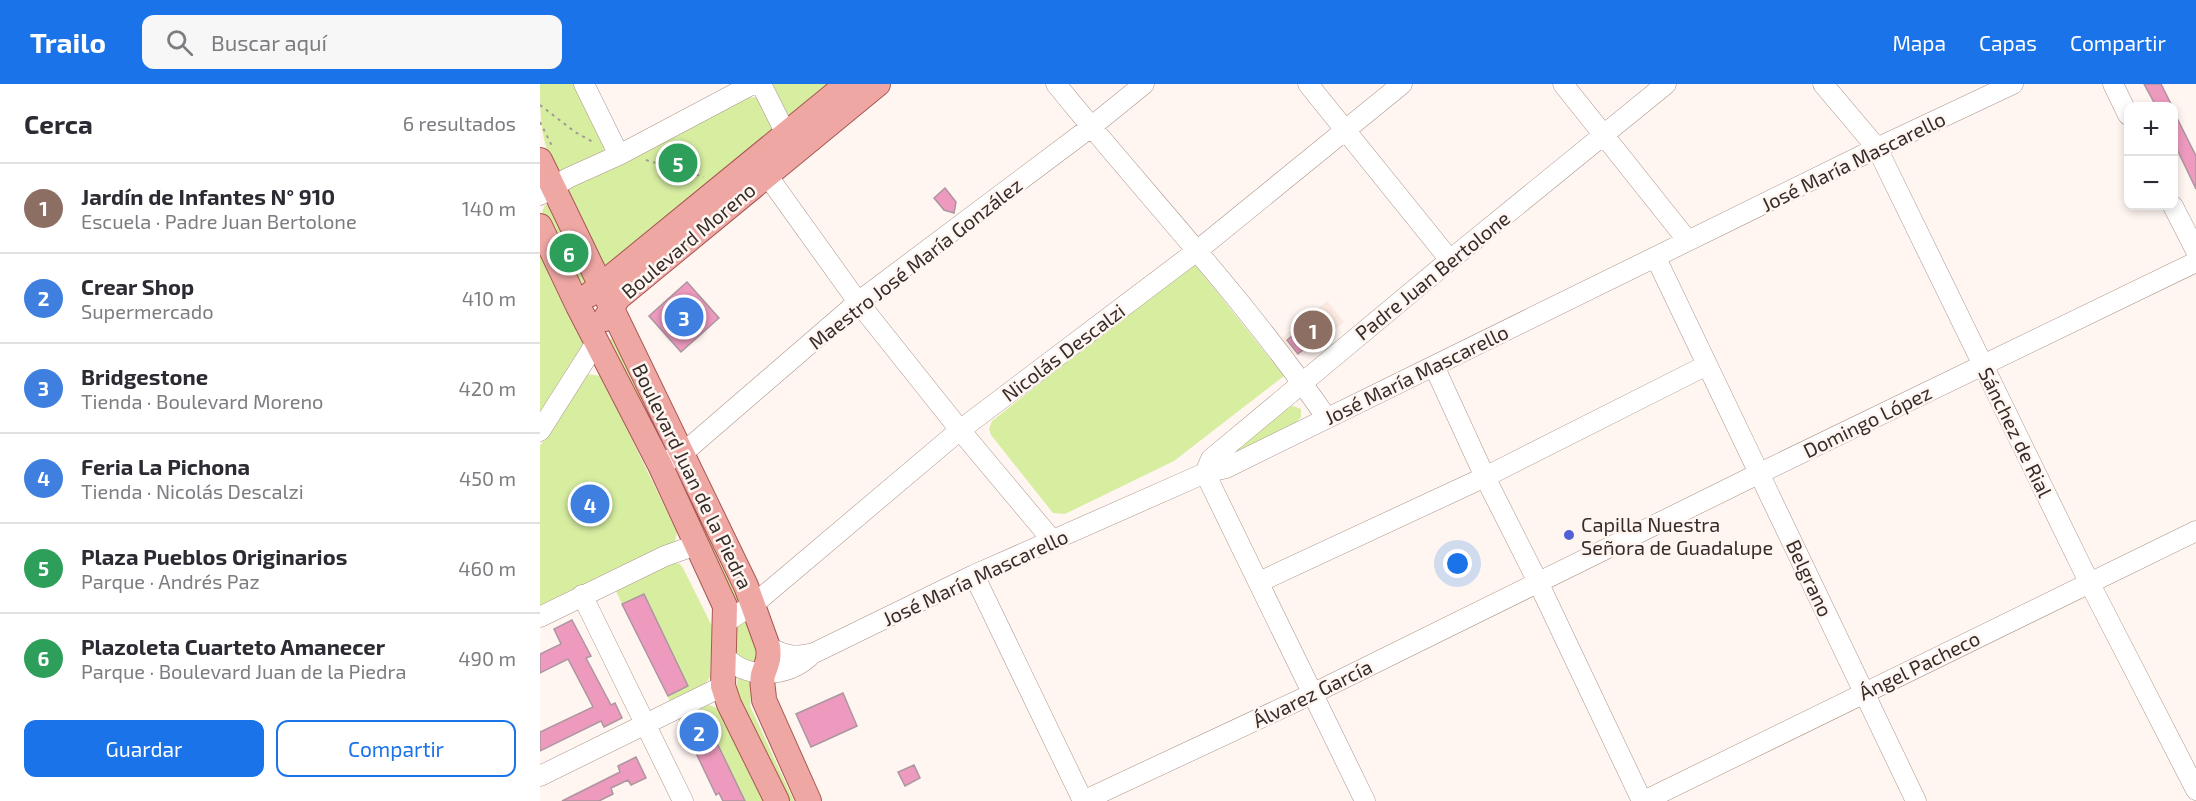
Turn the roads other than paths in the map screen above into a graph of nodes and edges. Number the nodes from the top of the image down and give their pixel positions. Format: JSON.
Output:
{"nodes":[{"id":1,"x":584,"y":84,"type":"edge"},
{"id":2,"x":753,"y":84,"type":"edge"},
{"id":3,"x":761,"y":84,"type":"edge"},
{"id":4,"x":848,"y":84,"type":"edge"},
{"id":5,"x":878,"y":84,"type":"edge"},
{"id":6,"x":1056,"y":84,"type":"edge"},
{"id":7,"x":1144,"y":84,"type":"edge"},
{"id":8,"x":1308,"y":84,"type":"edge"},
{"id":9,"x":1402,"y":84,"type":"edge"},
{"id":10,"x":1563,"y":84,"type":"edge"},
{"id":11,"x":1665,"y":84,"type":"edge"},
{"id":12,"x":1823,"y":84,"type":"edge"},
{"id":13,"x":2013,"y":84,"type":"edge"},
{"id":14,"x":2113,"y":84,"type":"edge"},
{"id":15,"x":2124,"y":107,"type":"edge"},
{"id":16,"x":1091,"y":128,"type":"junction"},
{"id":17,"x":1345,"y":131,"type":"junction"},
{"id":18,"x":1604,"y":135,"type":"junction"},
{"id":19,"x":791,"y":143,"type":"junction"},
{"id":20,"x":1877,"y":148,"type":"junction"},
{"id":21,"x":619,"y":155,"type":"junction"},
{"id":22,"x":540,"y":160,"type":"edge"},
{"id":23,"x":761,"y":167,"type":"junction"},
{"id":24,"x":546,"y":191,"type":"edge"},
{"id":25,"x":2176,"y":210,"type":"edge"},
{"id":26,"x":540,"y":226,"type":"edge"},
{"id":27,"x":1688,"y":241,"type":"junction"},
{"id":28,"x":1197,"y":250,"type":"junction"},
{"id":29,"x":2196,"y":251,"type":"edge"},
{"id":30,"x":1656,"y":258,"type":"junction"},
{"id":31,"x":1450,"y":260,"type":"junction"},
{"id":32,"x":2196,"y":262,"type":"edge"},
{"id":33,"x":601,"y":285,"type":"junction"},
{"id":34,"x":858,"y":302,"type":"junction"},
{"id":35,"x":578,"y":306,"type":"junction"},
{"id":36,"x":612,"y":306,"type":"junction"},
{"id":37,"x":597,"y":341,"type":"junction"},
{"id":38,"x":1707,"y":365,"type":"junction"},
{"id":39,"x":1983,"y":365,"type":"junction"},
{"id":40,"x":1434,"y":366,"type":"junction"},
{"id":41,"x":1302,"y":382,"type":"junction"},
{"id":42,"x":1326,"y":417,"type":"junction"},
{"id":43,"x":960,"y":430,"type":"junction"},
{"id":44,"x":540,"y":431,"type":"edge"},
{"id":45,"x":683,"y":453,"type":"junction"},
{"id":46,"x":660,"y":465,"type":"junction"},
{"id":47,"x":1205,"y":473,"type":"junction"},
{"id":48,"x":1760,"y":473,"type":"junction"},
{"id":49,"x":1485,"y":477,"type":"junction"},
{"id":50,"x":2196,"y":531,"type":"edge"},
{"id":51,"x":1052,"y":540,"type":"junction"},
{"id":52,"x":696,"y":545,"type":"junction"},
{"id":53,"x":974,"y":575,"type":"junction"},
{"id":54,"x":1259,"y":582,"type":"junction"},
{"id":55,"x":1538,"y":582,"type":"junction"},
{"id":56,"x":2090,"y":582,"type":"junction"},
{"id":57,"x":582,"y":595,"type":"junction"},
{"id":58,"x":754,"y":604,"type":"junction"},
{"id":59,"x":540,"y":616,"type":"edge"},
{"id":60,"x":726,"y":622,"type":"junction"},
{"id":61,"x":768,"y":647,"type":"junction"},
{"id":62,"x":814,"y":653,"type":"junction"},
{"id":63,"x":723,"y":654,"type":"junction"},
{"id":64,"x":763,"y":674,"type":"junction"},
{"id":65,"x":723,"y":686,"type":"junction"},
{"id":66,"x":1864,"y":692,"type":"junction"},
{"id":67,"x":1312,"y":694,"type":"junction"},
{"id":68,"x":645,"y":724,"type":"junction"},
{"id":69,"x":540,"y":776,"type":"edge"},
{"id":70,"x":2196,"y":790,"type":"edge"},
{"id":71,"x":2196,"y":794,"type":"edge"},
{"id":72,"x":683,"y":801,"type":"edge"},
{"id":73,"x":777,"y":801,"type":"edge"},
{"id":74,"x":809,"y":801,"type":"edge"},
{"id":75,"x":1083,"y":801,"type":"edge"},
{"id":76,"x":1365,"y":801,"type":"edge"},
{"id":77,"x":1643,"y":801,"type":"edge"},
{"id":78,"x":1916,"y":801,"type":"edge"},
{"id":79,"x":2183,"y":801,"type":"edge"}],
"edges":[{"from":1,"to":21,"type":"street"},
{"from":2,"to":21,"type":"street"},
{"from":3,"to":19,"type":"street"},
{"from":4,"to":19,"type":"main road","name":"Boulevard Moreno"},
{"from":5,"to":19,"type":"main road","name":"Boulevard Moreno"},
{"from":6,"to":16,"type":"street"},
{"from":7,"to":16,"type":"street","name":"Maestro José María González"},
{"from":8,"to":17,"type":"street"},
{"from":9,"to":17,"type":"street","name":"Nicolás Descalzi"},
{"from":10,"to":18,"type":"street"},
{"from":11,"to":18,"type":"street","name":"Padre Juan Bertolone"},
{"from":12,"to":20,"type":"street","name":"Sánchez de Rial"},
{"from":13,"to":20,"type":"street","name":"José María Mascarello"},
{"from":14,"to":15,"type":"street"},
{"from":16,"to":28,"type":"street"},
{"from":16,"to":34,"type":"street","name":"Maestro José María González"},
{"from":17,"to":28,"type":"street","name":"Nicolás Descalzi"},
{"from":17,"to":31,"type":"street"},
{"from":18,"to":27,"type":"street"},
{"from":18,"to":31,"type":"street","name":"Padre Juan Bertolone"},
{"from":19,"to":23,"type":"main road","name":"Boulevard Moreno"},
{"from":20,"to":27,"type":"street","name":"José María Mascarello"},
{"from":20,"to":39,"type":"street","name":"Sánchez de Rial"},
{"from":21,"to":24,"type":"street"},
{"from":22,"to":24,"type":"main road","name":"Boulevard Juan de la Piedra"},
{"from":23,"to":33,"type":"main road","name":"Boulevard Moreno"},
{"from":23,"to":34,"type":"street"},
{"from":23,"to":36,"type":"main road","name":"Boulevard Moreno"},
{"from":24,"to":33,"type":"main road","name":"Boulevard Juan de la Piedra"},
{"from":25,"to":29,"type":"street"},
{"from":26,"to":35,"type":"main road","name":"Boulevard Juan de la Piedra"},
{"from":27,"to":30,"type":"street","name":"José María Mascarello"},
{"from":28,"to":41,"type":"street"},
{"from":28,"to":43,"type":"street","name":"Nicolás Descalzi"},
{"from":30,"to":38,"type":"street","name":"Belgrano"},
{"from":30,"to":40,"type":"street","name":"José María Mascarello"},
{"from":31,"to":41,"type":"street","name":"Padre Juan Bertolone"},
{"from":32,"to":39,"type":"street","name":"Domingo López"},
{"from":33,"to":35,"type":"main road","name":"Boulevard Moreno"},
{"from":33,"to":36,"type":"main road","name":"Boulevard Juan de la Piedra"},
{"from":34,"to":43,"type":"street"},
{"from":34,"to":45,"type":"street","name":"Maestro José María González"},
{"from":35,"to":37,"type":"main road","name":"Boulevard Juan de la Piedra"},
{"from":36,"to":37,"type":"main road","name":"Boulevard Moreno"},
{"from":36,"to":45,"type":"main road","name":"Boulevard Juan de la Piedra"},
{"from":37,"to":44,"type":"street","name":"Boulevard Moreno"},
{"from":37,"to":46,"type":"main road","name":"Boulevard Juan de la Piedra"},
{"from":38,"to":48,"type":"street","name":"Belgrano"},
{"from":38,"to":49,"type":"street"},
{"from":39,"to":48,"type":"street","name":"Domingo López"},
{"from":39,"to":56,"type":"street","name":"Sánchez de Rial"},
{"from":40,"to":42,"type":"street","name":"José María Mascarello"},
{"from":40,"to":49,"type":"street"},
{"from":41,"to":42,"type":"street"},
{"from":41,"to":47,"type":"street","name":"Padre Juan Bertolone"},
{"from":42,"to":47,"type":"street","name":"José María Mascarello"},
{"from":43,"to":51,"type":"street"},
{"from":43,"to":58,"type":"street","name":"Nicolás Descalzi"},
{"from":45,"to":46,"type":"street","name":"Maestro José María González"},
{"from":45,"to":58,"type":"main road","name":"Boulevard Juan de la Piedra"},
{"from":46,"to":52,"type":"main road","name":"Boulevard Juan de la Piedra"},
{"from":47,"to":51,"type":"street","name":"José María Mascarello"},
{"from":47,"to":54,"type":"street"},
{"from":48,"to":55,"type":"street","name":"Domingo López"},
{"from":48,"to":66,"type":"street","name":"Belgrano"},
{"from":49,"to":54,"type":"street"},
{"from":49,"to":55,"type":"street"},
{"from":50,"to":56,"type":"street","name":"Ángel Pacheco"},
{"from":51,"to":53,"type":"street","name":"José María Mascarello"},
{"from":52,"to":57,"type":"street"},
{"from":52,"to":60,"type":"main road","name":"Boulevard Juan de la Piedra"},
{"from":53,"to":62,"type":"street","name":"José María Mascarello"},
{"from":53,"to":75,"type":"street"},
{"from":54,"to":67,"type":"street"},
{"from":55,"to":67,"type":"street","name":"Álvarez García"},
{"from":55,"to":77,"type":"street"},
{"from":56,"to":66,"type":"street","name":"Ángel Pacheco"},
{"from":56,"to":70,"type":"street","name":"Sánchez de Rial"},
{"from":57,"to":59,"type":"street"},
{"from":57,"to":68,"type":"street"},
{"from":58,"to":60,"type":"street","name":"Nicolás Descalzi"},
{"from":58,"to":61,"type":"main road","name":"Boulevard Juan de la Piedra"},
{"from":60,"to":63,"type":"main road","name":"Boulevard Juan de la Piedra"},
{"from":61,"to":62,"type":"street"},
{"from":61,"to":64,"type":"main road","name":"Boulevard Juan de la Piedra"},
{"from":62,"to":64,"type":"street","name":"José María Mascarello"},
{"from":63,"to":64,"type":"street"},
{"from":63,"to":65,"type":"main road","name":"Boulevard Juan de la Piedra"},
{"from":64,"to":74,"type":"main road","name":"Boulevard Juan de la Piedra"},
{"from":65,"to":68,"type":"street"},
{"from":65,"to":73,"type":"main road","name":"Boulevard Juan de la Piedra"},
{"from":66,"to":77,"type":"street","name":"Ángel Pacheco"},
{"from":66,"to":78,"type":"street","name":"Belgrano"},
{"from":67,"to":75,"type":"street","name":"Álvarez García"},
{"from":67,"to":76,"type":"street"},
{"from":68,"to":69,"type":"street"},
{"from":68,"to":72,"type":"street"},
{"from":71,"to":79,"type":"street"}]}
